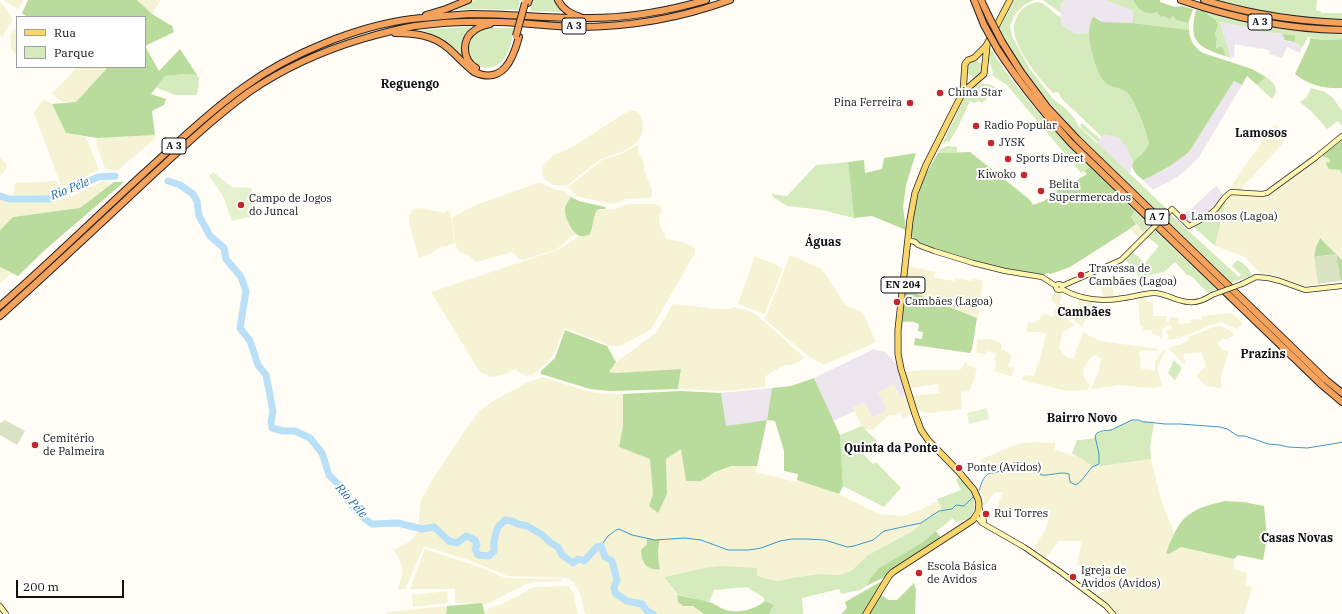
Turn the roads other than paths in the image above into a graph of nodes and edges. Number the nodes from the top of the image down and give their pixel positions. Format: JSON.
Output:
{"nodes":[{"id":1,"x":468,"y":0,"type":"edge"},
{"id":2,"x":558,"y":0,"type":"edge"},
{"id":3,"x":706,"y":0,"type":"edge"},
{"id":4,"x":730,"y":0,"type":"edge"},
{"id":5,"x":974,"y":0,"type":"edge"},
{"id":6,"x":982,"y":0,"type":"edge"},
{"id":7,"x":1010,"y":0,"type":"edge"},
{"id":8,"x":1181,"y":0,"type":"edge"},
{"id":9,"x":1204,"y":0,"type":"edge"},
{"id":10,"x":527,"y":1,"type":"edge"},
{"id":11,"x":583,"y":18,"type":"junction"},
{"id":12,"x":411,"y":19,"type":"junction"},
{"id":13,"x":499,"y":22,"type":"junction"},
{"id":14,"x":1342,"y":22,"type":"edge"},
{"id":15,"x":1342,"y":30,"type":"edge"},
{"id":16,"x":387,"y":33,"type":"junction"},
{"id":17,"x":518,"y":37,"type":"junction"},
{"id":18,"x":987,"y":44,"type":"junction"},
{"id":19,"x":974,"y":58,"type":"junction"},
{"id":20,"x":985,"y":65,"type":"junction"},
{"id":21,"x":965,"y":74,"type":"junction"},
{"id":22,"x":978,"y":79,"type":"junction"},
{"id":23,"x":963,"y":92,"type":"junction"},
{"id":24,"x":1342,"y":136,"type":"edge"},
{"id":25,"x":908,"y":240,"type":"junction"},
{"id":26,"x":918,"y":245,"type":"junction"},
{"id":27,"x":907,"y":247,"type":"junction"},
{"id":28,"x":1342,"y":286,"type":"edge"},
{"id":29,"x":1062,"y":288,"type":"junction"},
{"id":30,"x":0,"y":306,"type":"edge"},
{"id":31,"x":0,"y":316,"type":"edge"},
{"id":32,"x":1324,"y":383,"type":"junction"},
{"id":33,"x":1342,"y":393,"type":"edge"},
{"id":34,"x":1342,"y":402,"type":"edge"},
{"id":35,"x":979,"y":507,"type":"junction"},
{"id":36,"x":976,"y":516,"type":"junction"},
{"id":37,"x":983,"y":522,"type":"junction"},
{"id":38,"x":967,"y":524,"type":"junction"},
{"id":39,"x":0,"y":606,"type":"edge"},
{"id":40,"x":6,"y":614,"type":"edge"},
{"id":41,"x":866,"y":614,"type":"edge"},
{"id":42,"x":1114,"y":614,"type":"edge"}],
"edges":[{"from":1,"to":12,"type":"highway"},
{"from":2,"to":11,"type":"highway"},
{"from":3,"to":11,"type":"highway","number":"A 3"},
{"from":4,"to":13,"type":"highway","number":"A 3"},
{"from":5,"to":32,"type":"highway","number":"A 7","bridge":true},
{"from":6,"to":32,"type":"highway","number":"A 7","bridge":true},
{"from":7,"to":18,"type":"main road"},
{"from":8,"to":15,"type":"highway","number":"A 3"},
{"from":9,"to":14,"type":"highway","number":"A 3"},
{"from":10,"to":17,"type":"highway","bridge":true},
{"from":11,"to":12,"type":"highway","number":"A 3"},
{"from":12,"to":30,"type":"highway","number":"A 3"},
{"from":13,"to":16,"type":"highway","number":"A 3"},
{"from":13,"to":17,"type":"highway"},
{"from":16,"to":17,"type":"highway"},
{"from":16,"to":31,"type":"highway","number":"A 3"},
{"from":18,"to":19,"type":"main road"},
{"from":18,"to":20,"type":"main road"},
{"from":19,"to":20,"type":"main road"},
{"from":19,"to":21,"type":"main road"},
{"from":20,"to":22,"type":"main road"},
{"from":21,"to":22,"type":"main road"},
{"from":21,"to":23,"type":"main road"},
{"from":22,"to":23,"type":"main road"},
{"from":23,"to":25,"type":"main road","number":"EN 204"},
{"from":24,"to":29,"type":"street","bridge":true},
{"from":25,"to":26,"type":"street"},
{"from":25,"to":27,"type":"main road","number":"EN 204"},
{"from":26,"to":27,"type":"street"},
{"from":26,"to":29,"type":"street"},
{"from":27,"to":35,"type":"main road","number":"EN 204"},
{"from":28,"to":29,"type":"street","bridge":true},
{"from":32,"to":33,"type":"highway","number":"A 7"},
{"from":32,"to":34,"type":"highway","number":"A 7"},
{"from":35,"to":36,"type":"main road"},
{"from":35,"to":37,"type":"street"},
{"from":36,"to":37,"type":"street"},
{"from":36,"to":38,"type":"main road"},
{"from":37,"to":38,"type":"street"},
{"from":37,"to":42,"type":"street"},
{"from":38,"to":41,"type":"main road"},
{"from":39,"to":40,"type":"street"}]}
